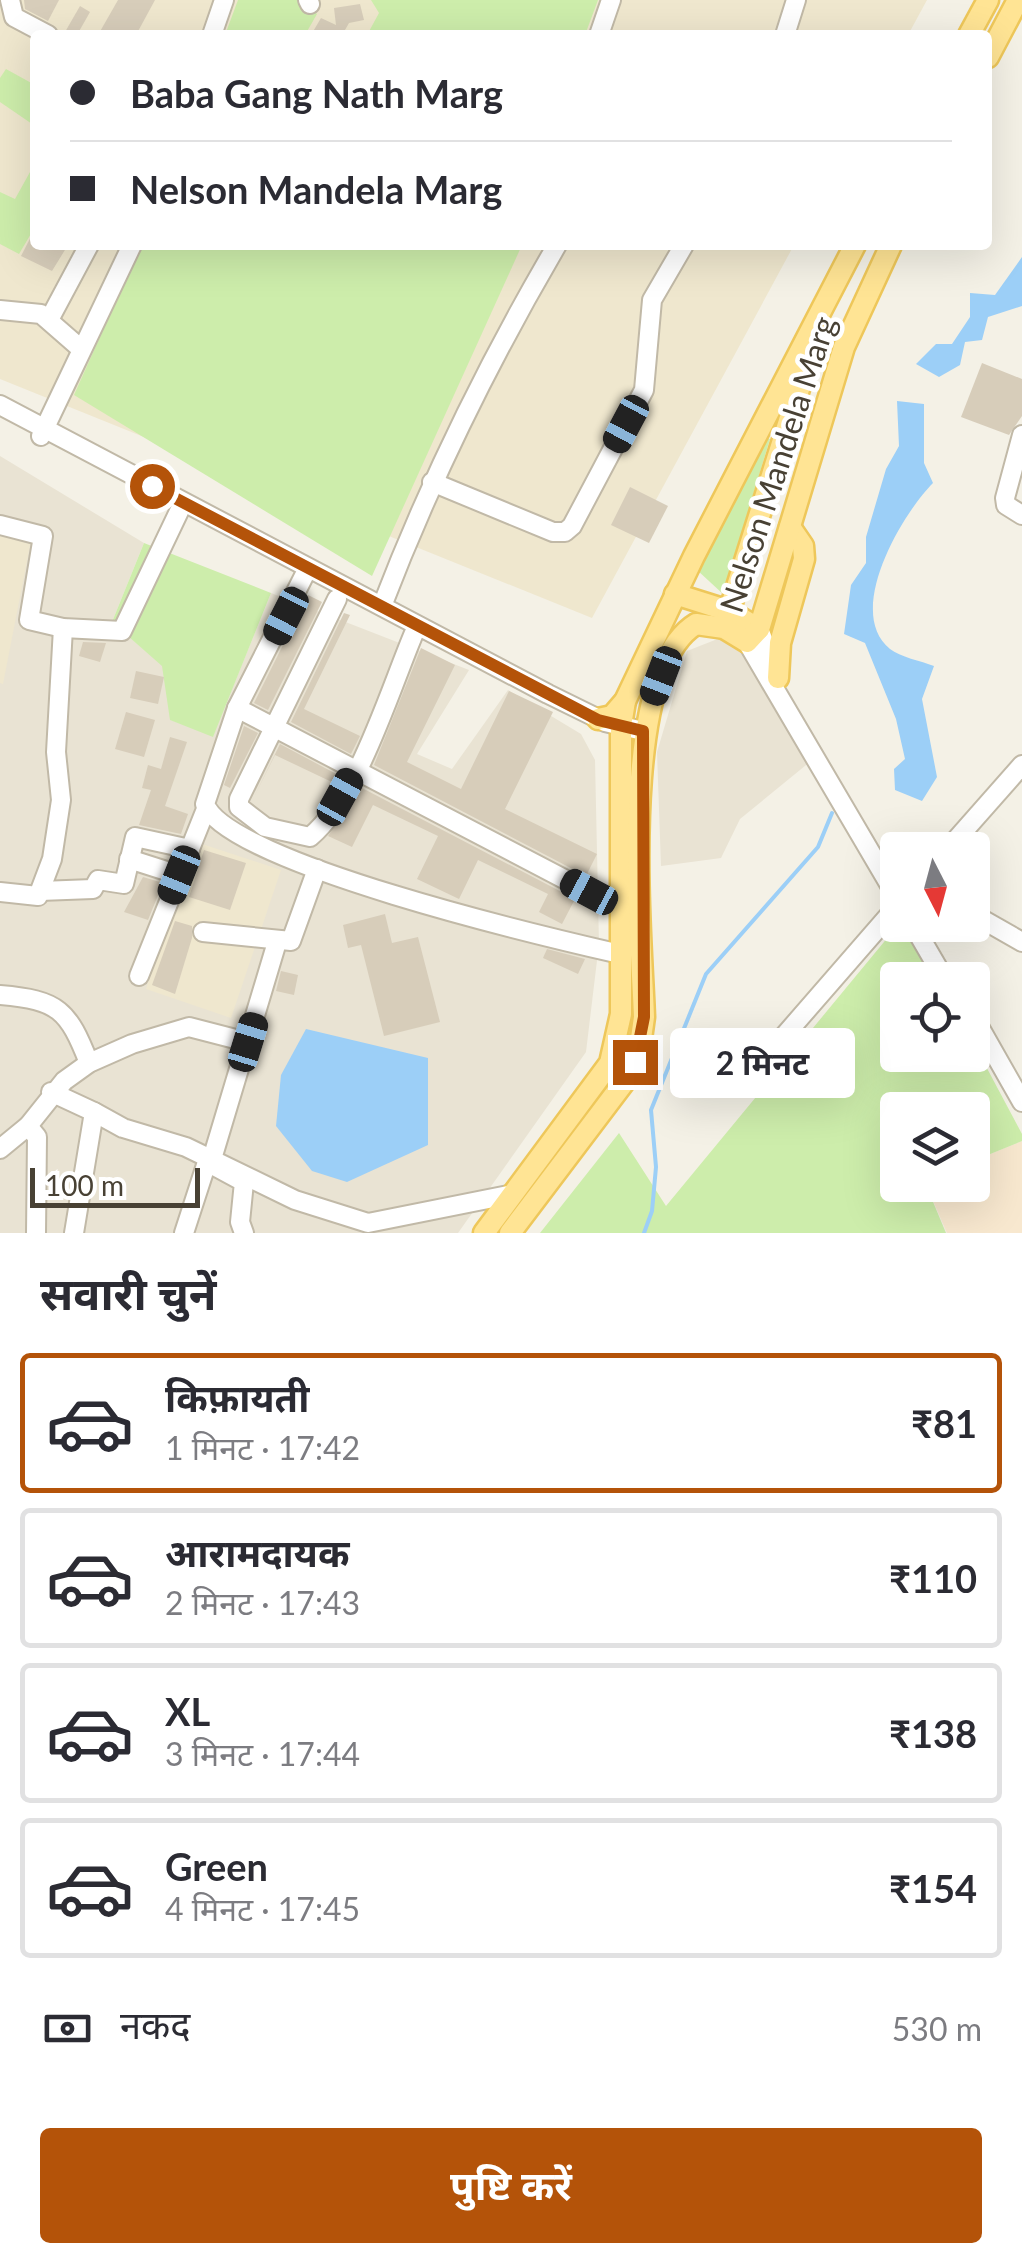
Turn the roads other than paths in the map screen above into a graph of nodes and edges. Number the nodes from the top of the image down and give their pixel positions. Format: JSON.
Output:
{"nodes":[{"id":1,"x":10,"y":0,"type":"edge"},
{"id":2,"x":224,"y":0,"type":"edge"},
{"id":3,"x":611,"y":0,"type":"edge"},
{"id":4,"x":796,"y":0,"type":"edge"},
{"id":5,"x":988,"y":0,"type":"edge"},
{"id":6,"x":1018,"y":0,"type":"edge"},
{"id":7,"x":39,"y":30,"type":"edge"},
{"id":8,"x":214,"y":30,"type":"edge"},
{"id":9,"x":601,"y":30,"type":"edge"},
{"id":10,"x":787,"y":30,"type":"edge"},
{"id":11,"x":973,"y":30,"type":"edge"},
{"id":12,"x":992,"y":50,"type":"edge"},
{"id":13,"x":87,"y":250,"type":"edge"},
{"id":14,"x":129,"y":250,"type":"edge"},
{"id":15,"x":554,"y":250,"type":"edge"},
{"id":16,"x":681,"y":250,"type":"edge"},
{"id":17,"x":854,"y":250,"type":"edge"},
{"id":18,"x":855,"y":250,"type":"edge"},
{"id":19,"x":890,"y":250,"type":"edge"},
{"id":20,"x":0,"y":310,"type":"edge"},
{"id":21,"x":50,"y":318,"type":"junction"},
{"id":22,"x":80,"y":348,"type":"junction"},
{"id":23,"x":0,"y":405,"type":"edge"},
{"id":24,"x":0,"y":414,"type":"edge"},
{"id":25,"x":42,"y":433,"type":"junction"},
{"id":26,"x":1022,"y":436,"type":"edge"},
{"id":27,"x":432,"y":482,"type":"junction"},
{"id":28,"x":182,"y":506,"type":"junction"},
{"id":29,"x":1022,"y":515,"type":"edge"},
{"id":30,"x":0,"y":526,"type":"edge"},
{"id":31,"x":790,"y":527,"type":"junction"},
{"id":32,"x":307,"y":572,"type":"junction"},
{"id":33,"x":675,"y":594,"type":"junction"},
{"id":34,"x":337,"y":599,"type":"dead end"},
{"id":35,"x":382,"y":606,"type":"junction"},
{"id":36,"x":726,"y":620,"type":"junction"},
{"id":37,"x":62,"y":628,"type":"junction"},
{"id":38,"x":414,"y":633,"type":"junction"},
{"id":39,"x":752,"y":640,"type":"junction"},
{"id":40,"x":777,"y":674,"type":"junction"},
{"id":41,"x":625,"y":702,"type":"junction"},
{"id":42,"x":238,"y":708,"type":"junction"},
{"id":43,"x":598,"y":720,"type":"junction"},
{"id":44,"x":276,"y":728,"type":"junction"},
{"id":45,"x":632,"y":735,"type":"junction"},
{"id":46,"x":1022,"y":765,"type":"edge"},
{"id":47,"x":356,"y":768,"type":"junction"},
{"id":48,"x":206,"y":809,"type":"junction"},
{"id":49,"x":963,"y":832,"type":"edge"},
{"id":50,"x":190,"y":849,"type":"junction"},
{"id":51,"x":880,"y":853,"type":"edge"},
{"id":52,"x":129,"y":859,"type":"junction"},
{"id":53,"x":317,"y":870,"type":"junction"},
{"id":54,"x":880,"y":870,"type":"edge"},
{"id":55,"x":179,"y":875,"type":"junction"},
{"id":56,"x":40,"y":891,"type":"junction"},
{"id":57,"x":0,"y":892,"type":"edge"},
{"id":58,"x":589,"y":892,"type":"dead end"},
{"id":59,"x":880,"y":923,"type":"edge"},
{"id":60,"x":990,"y":924,"type":"edge"},
{"id":61,"x":203,"y":932,"type":"dead end"},
{"id":62,"x":277,"y":942,"type":"junction"},
{"id":63,"x":1022,"y":942,"type":"edge"},
{"id":64,"x":620,"y":954,"type":"junction"},
{"id":65,"x":139,"y":976,"type":"dead end"},
{"id":66,"x":0,"y":994,"type":"edge"},
{"id":67,"x":248,"y":1042,"type":"junction"},
{"id":68,"x":990,"y":1046,"type":"edge"},
{"id":69,"x":990,"y":1059,"type":"edge"},
{"id":70,"x":89,"y":1064,"type":"junction"},
{"id":71,"x":751,"y":1074,"type":"dead end"},
{"id":72,"x":52,"y":1092,"type":"junction"},
{"id":73,"x":1022,"y":1102,"type":"edge"},
{"id":74,"x":94,"y":1112,"type":"junction"},
{"id":75,"x":1022,"y":1114,"type":"edge"},
{"id":76,"x":28,"y":1126,"type":"junction"},
{"id":77,"x":0,"y":1148,"type":"edge"},
{"id":78,"x":212,"y":1159,"type":"junction"},
{"id":79,"x":513,"y":1194,"type":"junction"},
{"id":80,"x":36,"y":1233,"type":"edge"},
{"id":81,"x":74,"y":1233,"type":"edge"},
{"id":82,"x":184,"y":1233,"type":"edge"},
{"id":83,"x":244,"y":1233,"type":"edge"},
{"id":84,"x":484,"y":1233,"type":"edge"},
{"id":85,"x":510,"y":1233,"type":"edge"}],
"edges":[{"from":1,"to":7,"type":"street"},
{"from":2,"to":8,"type":"street"},
{"from":3,"to":9,"type":"street"},
{"from":4,"to":10,"type":"street"},
{"from":5,"to":11,"type":"main road"},
{"from":6,"to":12,"type":"main road"},
{"from":13,"to":21,"type":"street"},
{"from":14,"to":22,"type":"street"},
{"from":15,"to":27,"type":"street"},
{"from":16,"to":27,"type":"street"},
{"from":17,"to":33,"type":"main road","name":"Nelson Mandela Marg"},
{"from":18,"to":36,"type":"main road","name":"Nelson Mandela Marg"},
{"from":19,"to":31,"type":"main road","name":"Nelson Mandela Marg"},
{"from":20,"to":21,"type":"street"},
{"from":21,"to":22,"type":"street"},
{"from":22,"to":25,"type":"street"},
{"from":23,"to":25,"type":"street"},
{"from":24,"to":25,"type":"street"},
{"from":25,"to":28,"type":"street"},
{"from":26,"to":29,"type":"street"},
{"from":27,"to":35,"type":"street"},
{"from":28,"to":32,"type":"street"},
{"from":28,"to":37,"type":"street"},
{"from":30,"to":37,"type":"street"},
{"from":31,"to":39,"type":"main road","name":"Nelson Mandela Marg"},
{"from":31,"to":40,"type":"main road"},
{"from":32,"to":35,"type":"street"},
{"from":32,"to":38,"type":"street"},
{"from":32,"to":42,"type":"street"},
{"from":33,"to":36,"type":"main road"},
{"from":33,"to":41,"type":"main road","name":"Nelson Mandela Marg"},
{"from":34,"to":44,"type":"street"},
{"from":35,"to":43,"type":"street"},
{"from":36,"to":39,"type":"main road","name":"Nelson Mandela Marg"},
{"from":36,"to":45,"type":"main road","name":"Nelson Mandela Marg"},
{"from":37,"to":56,"type":"street"},
{"from":38,"to":45,"type":"street"},
{"from":38,"to":47,"type":"street"},
{"from":39,"to":40,"type":"street"},
{"from":39,"to":54,"type":"street"},
{"from":40,"to":51,"type":"street"},
{"from":41,"to":43,"type":"main road"},
{"from":41,"to":45,"type":"main road","name":"Nelson Mandela Marg"},
{"from":42,"to":44,"type":"street"},
{"from":42,"to":48,"type":"street"},
{"from":43,"to":45,"type":"street"},
{"from":44,"to":47,"type":"street"},
{"from":44,"to":47,"type":"street"},
{"from":45,"to":64,"type":"main road","name":"Nelson Mandela Marg"},
{"from":45,"to":85,"type":"main road","name":"Nelson Mandela Marg"},
{"from":46,"to":49,"type":"street"},
{"from":47,"to":58,"type":"street"},
{"from":48,"to":50,"type":"street"},
{"from":48,"to":53,"type":"street"},
{"from":50,"to":52,"type":"street"},
{"from":50,"to":55,"type":"street"},
{"from":52,"to":55,"type":"street"},
{"from":52,"to":56,"type":"street"},
{"from":53,"to":62,"type":"street"},
{"from":53,"to":64,"type":"street"},
{"from":55,"to":65,"type":"street"},
{"from":56,"to":57,"type":"street"},
{"from":59,"to":71,"type":"street"},
{"from":60,"to":63,"type":"street"},
{"from":61,"to":62,"type":"street"},
{"from":62,"to":67,"type":"street"},
{"from":64,"to":79,"type":"main road","name":"Nelson Mandela Marg"},
{"from":66,"to":70,"type":"street"},
{"from":67,"to":70,"type":"street"},
{"from":67,"to":78,"type":"street"},
{"from":68,"to":73,"type":"street"},
{"from":69,"to":75,"type":"street"},
{"from":70,"to":72,"type":"street"},
{"from":72,"to":74,"type":"street"},
{"from":72,"to":76,"type":"street"},
{"from":74,"to":78,"type":"street"},
{"from":74,"to":81,"type":"street"},
{"from":76,"to":77,"type":"street"},
{"from":76,"to":80,"type":"street"},
{"from":78,"to":79,"type":"street"},
{"from":79,"to":84,"type":"main road","name":"Nelson Mandela Marg"},
{"from":82,"to":83,"type":"street"}]}
